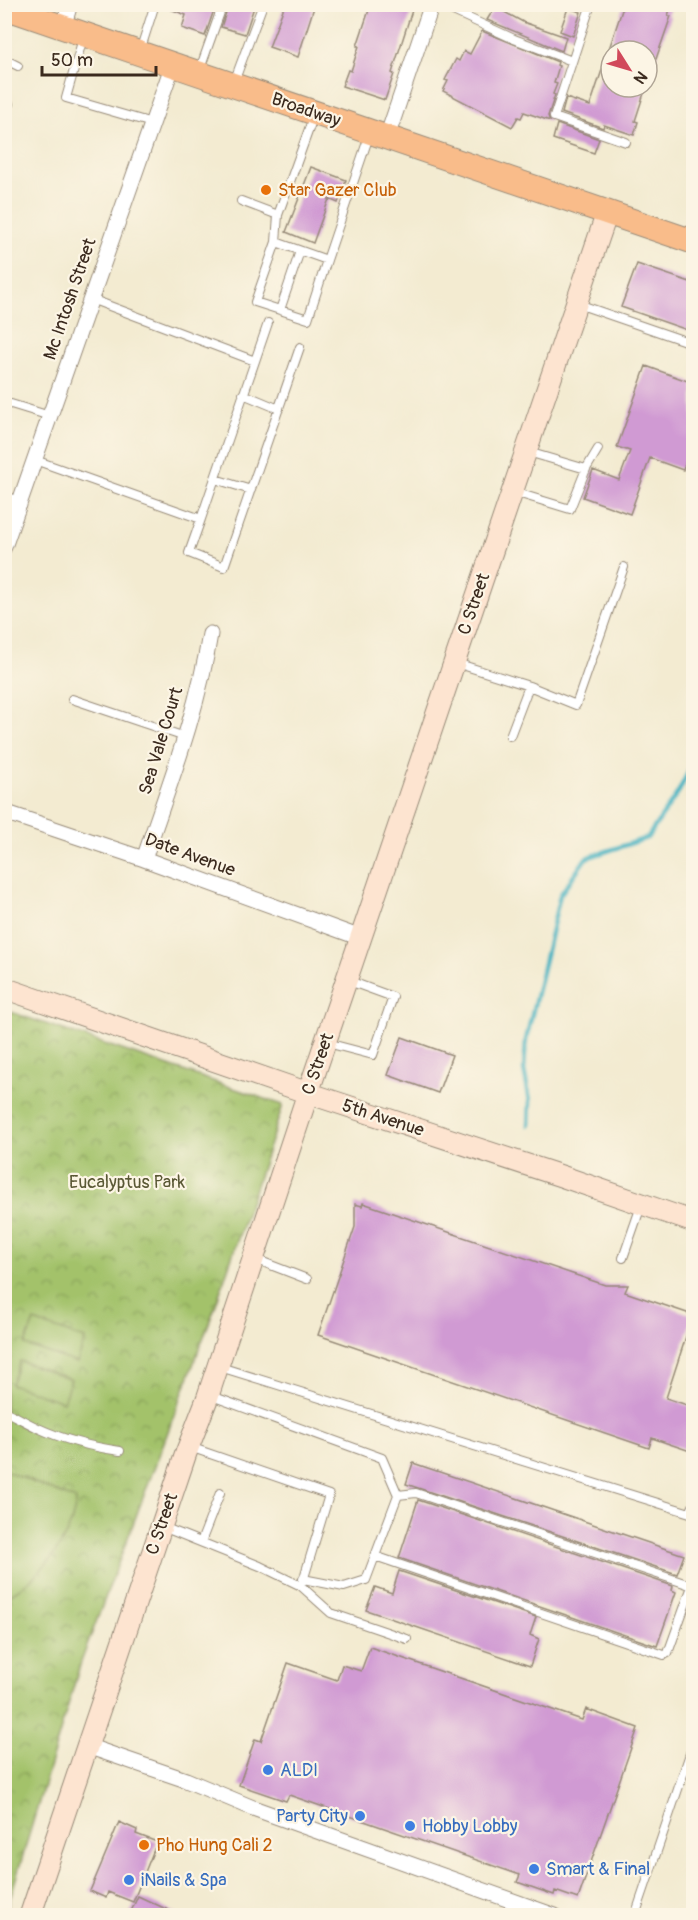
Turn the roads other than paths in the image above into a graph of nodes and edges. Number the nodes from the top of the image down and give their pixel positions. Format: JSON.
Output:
{"nodes":[{"id":1,"x":155,"y":4,"type":"edge"},
{"id":2,"x":223,"y":4,"type":"edge"},
{"id":3,"x":263,"y":4,"type":"edge"},
{"id":4,"x":432,"y":4,"type":"edge"},
{"id":5,"x":438,"y":4,"type":"edge"},
{"id":6,"x":591,"y":4,"type":"edge"},
{"id":7,"x":11,"y":7,"type":"edge"},
{"id":8,"x":72,"y":22,"type":"edge"},
{"id":9,"x":140,"y":53,"type":"junction"},
{"id":10,"x":4,"y":59,"type":"edge"},
{"id":11,"x":572,"y":61,"type":"junction"},
{"id":12,"x":173,"y":64,"type":"junction"},
{"id":13,"x":18,"y":66,"type":"dead end"},
{"id":14,"x":199,"y":73,"type":"junction"},
{"id":15,"x":233,"y":85,"type":"junction"},
{"id":16,"x":315,"y":113,"type":"junction"},
{"id":17,"x":152,"y":123,"type":"junction"},
{"id":18,"x":379,"y":135,"type":"junction"},
{"id":19,"x":626,"y":142,"type":"dead end"},
{"id":20,"x":241,"y":201,"type":"dead end"},
{"id":21,"x":607,"y":213,"type":"junction"},
{"id":22,"x":278,"y":215,"type":"junction"},
{"id":23,"x":276,"y":242,"type":"junction"},
{"id":24,"x":693,"y":242,"type":"edge"},
{"id":25,"x":300,"y":251,"type":"junction"},
{"id":26,"x":327,"y":260,"type":"junction"},
{"id":27,"x":91,"y":299,"type":"junction"},
{"id":28,"x":577,"y":303,"type":"junction"},
{"id":29,"x":280,"y":310,"type":"junction"},
{"id":30,"x":268,"y":323,"type":"dead end"},
{"id":31,"x":693,"y":344,"type":"edge"},
{"id":32,"x":300,"y":347,"type":"dead end"},
{"id":33,"x":255,"y":361,"type":"junction"},
{"id":34,"x":243,"y":394,"type":"junction"},
{"id":35,"x":11,"y":404,"type":"dead end"},
{"id":36,"x":279,"y":409,"type":"junction"},
{"id":37,"x":50,"y":416,"type":"junction"},
{"id":38,"x":598,"y":449,"type":"dead end"},
{"id":39,"x":526,"y":452,"type":"junction"},
{"id":40,"x":35,"y":460,"type":"junction"},
{"id":41,"x":586,"y":469,"type":"junction"},
{"id":42,"x":214,"y":478,"type":"junction"},
{"id":43,"x":251,"y":490,"type":"junction"},
{"id":44,"x":513,"y":492,"type":"junction"},
{"id":45,"x":12,"y":502,"type":"edge"},
{"id":46,"x":201,"y":519,"type":"junction"},
{"id":47,"x":4,"y":547,"type":"edge"},
{"id":48,"x":624,"y":567,"type":"dead end"},
{"id":49,"x":210,"y":634,"type":"dead end"},
{"id":50,"x":454,"y":662,"type":"junction"},
{"id":51,"x":529,"y":686,"type":"junction"},
{"id":52,"x":72,"y":699,"type":"dead end"},
{"id":53,"x":185,"y":736,"type":"junction"},
{"id":54,"x":510,"y":736,"type":"dead end"},
{"id":55,"x":4,"y":812,"type":"edge"},
{"id":56,"x":144,"y":859,"type":"junction"},
{"id":57,"x":360,"y":938,"type":"junction"},
{"id":58,"x":346,"y":980,"type":"junction"},
{"id":59,"x":4,"y":988,"type":"edge"},
{"id":60,"x":325,"y":1042,"type":"junction"},
{"id":61,"x":308,"y":1093,"type":"junction"},
{"id":62,"x":641,"y":1204,"type":"junction"},
{"id":63,"x":693,"y":1222,"type":"edge"},
{"id":64,"x":623,"y":1257,"type":"dead end"},
{"id":65,"x":253,"y":1259,"type":"junction"},
{"id":66,"x":307,"y":1279,"type":"dead end"},
{"id":67,"x":218,"y":1366,"type":"junction"},
{"id":68,"x":209,"y":1394,"type":"junction"},
{"id":69,"x":4,"y":1412,"type":"edge"},
{"id":70,"x":188,"y":1447,"type":"junction"},
{"id":71,"x":120,"y":1451,"type":"dead end"},
{"id":72,"x":220,"y":1493,"type":"dead end"},
{"id":73,"x":398,"y":1494,"type":"junction"},
{"id":74,"x":693,"y":1504,"type":"edge"},
{"id":75,"x":161,"y":1527,"type":"junction"},
{"id":76,"x":201,"y":1542,"type":"junction"},
{"id":77,"x":375,"y":1556,"type":"junction"},
{"id":78,"x":302,"y":1582,"type":"junction"},
{"id":79,"x":407,"y":1639,"type":"dead end"},
{"id":80,"x":693,"y":1742,"type":"edge"},
{"id":81,"x":87,"y":1746,"type":"junction"},
{"id":82,"x":30,"y":1916,"type":"edge"},
{"id":83,"x":555,"y":1916,"type":"edge"},
{"id":84,"x":635,"y":1916,"type":"edge"}],
"edges":[{"from":1,"to":9,"type":"lane"},
{"from":2,"to":14,"type":"lane"},
{"from":3,"to":15,"type":"lane"},
{"from":4,"to":18,"type":"street"},
{"from":5,"to":11,"type":"lane"},
{"from":6,"to":11,"type":"lane"},
{"from":7,"to":8,"type":"main road","name":"Broadway"},
{"from":8,"to":9,"type":"main road","name":"Broadway"},
{"from":8,"to":17,"type":"lane"},
{"from":9,"to":12,"type":"main road","name":"Broadway"},
{"from":10,"to":13,"type":"lane"},
{"from":11,"to":19,"type":"lane"},
{"from":12,"to":14,"type":"main road","name":"Broadway"},
{"from":12,"to":17,"type":"street","name":"Mc Intosh Street"},
{"from":14,"to":15,"type":"main road","name":"Broadway"},
{"from":15,"to":16,"type":"main road","name":"Broadway"},
{"from":16,"to":18,"type":"main road","name":"Broadway"},
{"from":16,"to":22,"type":"lane"},
{"from":17,"to":27,"type":"street","name":"Mc Intosh Street"},
{"from":18,"to":21,"type":"main road","name":"Broadway"},
{"from":18,"to":26,"type":"lane"},
{"from":20,"to":22,"type":"lane"},
{"from":21,"to":24,"type":"main road","name":"Broadway"},
{"from":21,"to":28,"type":"main road","name":"C Street"},
{"from":22,"to":23,"type":"lane"},
{"from":23,"to":25,"type":"lane"},
{"from":23,"to":29,"type":"lane"},
{"from":25,"to":26,"type":"lane"},
{"from":25,"to":29,"type":"lane"},
{"from":26,"to":29,"type":"lane"},
{"from":27,"to":33,"type":"lane"},
{"from":27,"to":37,"type":"street","name":"Mc Intosh Street"},
{"from":28,"to":31,"type":"lane"},
{"from":28,"to":39,"type":"main road","name":"C Street"},
{"from":30,"to":33,"type":"lane"},
{"from":32,"to":36,"type":"lane"},
{"from":33,"to":34,"type":"lane"},
{"from":34,"to":36,"type":"lane"},
{"from":34,"to":42,"type":"lane"},
{"from":35,"to":37,"type":"lane"},
{"from":36,"to":43,"type":"lane"},
{"from":37,"to":40,"type":"street","name":"Mc Intosh Street"},
{"from":38,"to":41,"type":"lane"},
{"from":39,"to":41,"type":"lane"},
{"from":39,"to":44,"type":"main road","name":"C Street"},
{"from":40,"to":45,"type":"street","name":"Mc Intosh Street"},
{"from":40,"to":46,"type":"lane"},
{"from":41,"to":44,"type":"lane"},
{"from":42,"to":43,"type":"lane"},
{"from":42,"to":46,"type":"lane"},
{"from":43,"to":46,"type":"lane"},
{"from":44,"to":50,"type":"main road","name":"C Street"},
{"from":45,"to":47,"type":"street","name":"Mc Intosh Street"},
{"from":48,"to":51,"type":"lane"},
{"from":49,"to":53,"type":"street","name":"Sea Vale Court"},
{"from":50,"to":51,"type":"lane"},
{"from":50,"to":57,"type":"main road","name":"C Street"},
{"from":51,"to":54,"type":"lane"},
{"from":52,"to":53,"type":"lane"},
{"from":53,"to":56,"type":"street","name":"Sea Vale Court"},
{"from":55,"to":56,"type":"street","name":"Date Avenue"},
{"from":56,"to":57,"type":"street","name":"Date Avenue"},
{"from":57,"to":58,"type":"main road","name":"C Street"},
{"from":58,"to":60,"type":"main road","name":"C Street"},
{"from":58,"to":60,"type":"lane"},
{"from":59,"to":61,"type":"main road","name":"5th Avenue"},
{"from":60,"to":61,"type":"main road","name":"C Street"},
{"from":61,"to":62,"type":"main road","name":"5th Avenue"},
{"from":61,"to":65,"type":"main road","name":"C Street"},
{"from":62,"to":63,"type":"main road","name":"5th Avenue"},
{"from":62,"to":64,"type":"lane"},
{"from":65,"to":66,"type":"lane"},
{"from":65,"to":67,"type":"main road","name":"C Street"},
{"from":67,"to":68,"type":"main road","name":"C Street"},
{"from":67,"to":74,"type":"lane"},
{"from":68,"to":70,"type":"main road","name":"C Street"},
{"from":68,"to":73,"type":"lane"},
{"from":69,"to":71,"type":"lane"},
{"from":70,"to":75,"type":"main road","name":"C Street"},
{"from":70,"to":78,"type":"lane"},
{"from":72,"to":76,"type":"lane"},
{"from":73,"to":77,"type":"lane"},
{"from":73,"to":77,"type":"lane"},
{"from":75,"to":76,"type":"lane"},
{"from":75,"to":81,"type":"main road","name":"C Street"},
{"from":76,"to":78,"type":"lane"},
{"from":77,"to":78,"type":"lane"},
{"from":78,"to":79,"type":"lane"},
{"from":80,"to":84,"type":"lane"},
{"from":81,"to":82,"type":"main road","name":"C Street"},
{"from":81,"to":83,"type":"street"}]}
